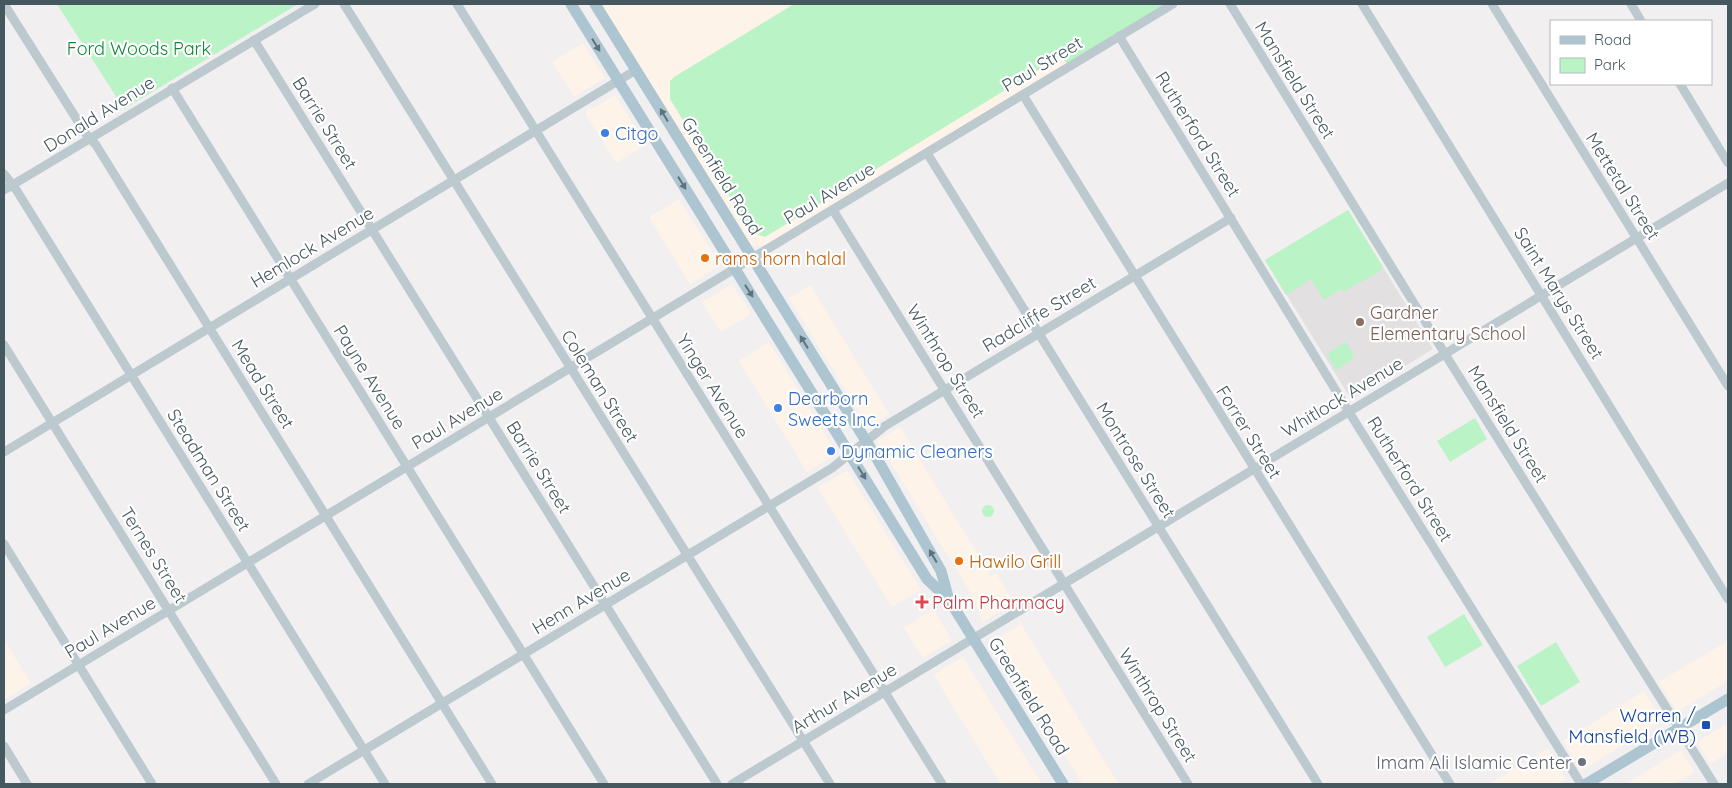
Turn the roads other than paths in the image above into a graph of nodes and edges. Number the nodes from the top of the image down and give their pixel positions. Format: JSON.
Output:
{"nodes":[{"id":1,"x":4,"y":4,"type":"edge"},
{"id":2,"x":314,"y":4,"type":"edge"},
{"id":3,"x":344,"y":4,"type":"edge"},
{"id":4,"x":457,"y":4,"type":"edge"},
{"id":5,"x":571,"y":4,"type":"edge"},
{"id":6,"x":595,"y":4,"type":"edge"},
{"id":7,"x":1173,"y":4,"type":"edge"},
{"id":8,"x":1230,"y":4,"type":"edge"},
{"id":9,"x":1362,"y":4,"type":"edge"},
{"id":10,"x":1492,"y":4,"type":"edge"},
{"id":11,"x":1630,"y":4,"type":"edge"},
{"id":12,"x":1640,"y":20,"type":"edge"},
{"id":13,"x":1119,"y":36,"type":"junction"},
{"id":14,"x":254,"y":40,"type":"junction"},
{"id":15,"x":636,"y":70,"type":"junction"},
{"id":16,"x":618,"y":81,"type":"junction"},
{"id":17,"x":1681,"y":85,"type":"edge"},
{"id":18,"x":172,"y":88,"type":"junction"},
{"id":19,"x":1023,"y":95,"type":"junction"},
{"id":20,"x":536,"y":131,"type":"junction"},
{"id":21,"x":90,"y":139,"type":"junction"},
{"id":22,"x":927,"y":153,"type":"junction"},
{"id":23,"x":1728,"y":163,"type":"edge"},
{"id":24,"x":4,"y":174,"type":"edge"},
{"id":25,"x":454,"y":180,"type":"junction"},
{"id":26,"x":1728,"y":183,"type":"edge"},
{"id":27,"x":12,"y":186,"type":"junction"},
{"id":28,"x":4,"y":190,"type":"edge"},
{"id":29,"x":833,"y":210,"type":"junction"},
{"id":30,"x":1231,"y":218,"type":"junction"},
{"id":31,"x":372,"y":230,"type":"junction"},
{"id":32,"x":1637,"y":239,"type":"junction"},
{"id":33,"x":752,"y":258,"type":"junction"},
{"id":34,"x":735,"y":268,"type":"junction"},
{"id":35,"x":1134,"y":276,"type":"junction"},
{"id":36,"x":290,"y":279,"type":"junction"},
{"id":37,"x":1542,"y":296,"type":"junction"},
{"id":38,"x":652,"y":318,"type":"junction"},
{"id":39,"x":210,"y":329,"type":"junction"},
{"id":40,"x":1038,"y":333,"type":"junction"},
{"id":41,"x":4,"y":344,"type":"edge"},
{"id":42,"x":1445,"y":354,"type":"junction"},
{"id":43,"x":570,"y":368,"type":"junction"},
{"id":44,"x":821,"y":368,"type":"junction"},
{"id":45,"x":131,"y":376,"type":"junction"},
{"id":46,"x":803,"y":379,"type":"junction"},
{"id":47,"x":1728,"y":386,"type":"edge"},
{"id":48,"x":945,"y":390,"type":"junction"},
{"id":49,"x":1349,"y":412,"type":"junction"},
{"id":50,"x":489,"y":417,"type":"junction"},
{"id":51,"x":52,"y":423,"type":"junction"},
{"id":52,"x":866,"y":440,"type":"junction"},
{"id":53,"x":4,"y":452,"type":"edge"},
{"id":54,"x":850,"y":454,"type":"junction"},
{"id":55,"x":407,"y":467,"type":"junction"},
{"id":56,"x":1254,"y":470,"type":"junction"},
{"id":57,"x":769,"y":506,"type":"junction"},
{"id":58,"x":326,"y":516,"type":"junction"},
{"id":59,"x":1158,"y":527,"type":"junction"},
{"id":60,"x":4,"y":544,"type":"edge"},
{"id":61,"x":687,"y":556,"type":"junction"},
{"id":62,"x":248,"y":563,"type":"junction"},
{"id":63,"x":1064,"y":584,"type":"junction"},
{"id":64,"x":1728,"y":599,"type":"edge"},
{"id":65,"x":950,"y":601,"type":"junction"},
{"id":66,"x":605,"y":605,"type":"junction"},
{"id":67,"x":169,"y":611,"type":"junction"},
{"id":68,"x":973,"y":639,"type":"junction"},
{"id":69,"x":524,"y":655,"type":"junction"},
{"id":70,"x":78,"y":665,"type":"junction"},
{"id":71,"x":884,"y":692,"type":"junction"},
{"id":72,"x":1728,"y":699,"type":"edge"},
{"id":73,"x":442,"y":704,"type":"junction"},
{"id":74,"x":4,"y":710,"type":"edge"},
{"id":75,"x":1679,"y":729,"type":"junction"},
{"id":76,"x":803,"y":741,"type":"junction"},
{"id":77,"x":4,"y":746,"type":"edge"},
{"id":78,"x":364,"y":751,"type":"junction"},
{"id":79,"x":27,"y":784,"type":"edge"},
{"id":80,"x":152,"y":784,"type":"edge"},
{"id":81,"x":276,"y":784,"type":"edge"},
{"id":82,"x":308,"y":784,"type":"edge"},
{"id":83,"x":385,"y":784,"type":"edge"},
{"id":84,"x":492,"y":784,"type":"edge"},
{"id":85,"x":604,"y":784,"type":"edge"},
{"id":86,"x":716,"y":784,"type":"edge"},
{"id":87,"x":732,"y":784,"type":"edge"},
{"id":88,"x":830,"y":784,"type":"edge"},
{"id":89,"x":942,"y":784,"type":"edge"},
{"id":90,"x":1064,"y":784,"type":"edge"},
{"id":91,"x":1188,"y":784,"type":"edge"},
{"id":92,"x":1318,"y":784,"type":"edge"},
{"id":93,"x":1450,"y":784,"type":"edge"},
{"id":94,"x":1581,"y":784,"type":"edge"},
{"id":95,"x":1586,"y":784,"type":"edge"},
{"id":96,"x":1714,"y":784,"type":"edge"}],
"edges":[{"from":1,"to":21,"type":"street","name":"Mead Street"},
{"from":2,"to":14,"type":"street","name":"Donald Avenue"},
{"from":3,"to":25,"type":"street","name":"Coleman Street"},
{"from":4,"to":20,"type":"street","name":"Yinger Avenue"},
{"from":5,"to":16,"type":"main road","name":"Greenfield Road","one_way":true},
{"from":6,"to":15,"type":"main road","name":"Greenfield Road"},
{"from":7,"to":13,"type":"street","name":"Paul Street"},
{"from":8,"to":42,"type":"street","name":"Mansfield Street"},
{"from":9,"to":37,"type":"street","name":"Saint Marys Street"},
{"from":10,"to":32,"type":"street","name":"Mettetal Street"},
{"from":11,"to":12,"type":"street"},
{"from":13,"to":19,"type":"street","name":"Paul Street"},
{"from":13,"to":30,"type":"street","name":"Rutherford Street"},
{"from":14,"to":18,"type":"street","name":"Donald Avenue"},
{"from":14,"to":31,"type":"street","name":"Barrie Street"},
{"from":15,"to":16,"type":"street","name":"Hemlock Avenue"},
{"from":33,"to":15,"type":"main road","name":"Greenfield Road","one_way":true},
{"from":16,"to":20,"type":"street","name":"Hemlock Avenue"},
{"from":16,"to":34,"type":"main road","name":"Greenfield Road","one_way":true},
{"from":17,"to":23,"type":"street"},
{"from":18,"to":21,"type":"street","name":"Donald Avenue"},
{"from":18,"to":36,"type":"street","name":"Payne Avenue"},
{"from":19,"to":22,"type":"street","name":"Paul Street"},
{"from":19,"to":35,"type":"street","name":"Forrer Street"},
{"from":20,"to":25,"type":"street","name":"Hemlock Avenue"},
{"from":20,"to":38,"type":"street","name":"Yinger Avenue"},
{"from":21,"to":27,"type":"street","name":"Donald Avenue"},
{"from":21,"to":39,"type":"street","name":"Mead Street"},
{"from":22,"to":29,"type":"street","name":"Paul Avenue"},
{"from":22,"to":40,"type":"street","name":"Montrose Street"},
{"from":24,"to":27,"type":"street","name":"Steadman Street"},
{"from":25,"to":31,"type":"street","name":"Hemlock Avenue"},
{"from":25,"to":43,"type":"street","name":"Coleman Street"},
{"from":26,"to":32,"type":"street","name":"Whitlock Avenue"},
{"from":27,"to":28,"type":"street","name":"Donald Avenue"},
{"from":27,"to":45,"type":"street","name":"Steadman Street"},
{"from":29,"to":33,"type":"street","name":"Paul Avenue"},
{"from":29,"to":48,"type":"street","name":"Winthrop Street"},
{"from":30,"to":35,"type":"street","name":"Radcliffe Street"},
{"from":30,"to":49,"type":"street","name":"Rutherford Street"},
{"from":31,"to":36,"type":"street","name":"Hemlock Avenue"},
{"from":31,"to":50,"type":"street","name":"Barrie Street"},
{"from":32,"to":37,"type":"street","name":"Whitlock Avenue"},
{"from":32,"to":47,"type":"street","name":"Mettetal Street"},
{"from":33,"to":34,"type":"street","name":"Paul Avenue"},
{"from":44,"to":33,"type":"main road","name":"Greenfield Road","one_way":true},
{"from":34,"to":38,"type":"street","name":"Paul Avenue"},
{"from":34,"to":46,"type":"main road","name":"Greenfield Road","one_way":true},
{"from":35,"to":40,"type":"street","name":"Radcliffe Street"},
{"from":35,"to":56,"type":"street","name":"Forrer Street"},
{"from":36,"to":39,"type":"street","name":"Hemlock Avenue"},
{"from":36,"to":55,"type":"street","name":"Payne Avenue"},
{"from":37,"to":42,"type":"street","name":"Whitlock Avenue"},
{"from":37,"to":64,"type":"street","name":"Saint Marys Street"},
{"from":38,"to":43,"type":"street","name":"Paul Avenue"},
{"from":38,"to":57,"type":"street","name":"Yinger Avenue"},
{"from":39,"to":45,"type":"street","name":"Hemlock Avenue"},
{"from":39,"to":58,"type":"street","name":"Mead Street"},
{"from":40,"to":48,"type":"street","name":"Radcliffe Street"},
{"from":40,"to":59,"type":"street","name":"Montrose Street"},
{"from":41,"to":51,"type":"street","name":"Ternes Street"},
{"from":42,"to":49,"type":"street","name":"Whitlock Avenue"},
{"from":42,"to":75,"type":"street","name":"Mansfield Street"},
{"from":43,"to":50,"type":"street","name":"Paul Avenue"},
{"from":43,"to":61,"type":"street","name":"Coleman Street"},
{"from":44,"to":46,"type":"main road"},
{"from":44,"to":52,"type":"main road","name":"Greenfield Road"},
{"from":45,"to":51,"type":"street","name":"Hemlock Avenue"},
{"from":45,"to":62,"type":"street","name":"Steadman Street"},
{"from":46,"to":54,"type":"main road","name":"Greenfield Road"},
{"from":48,"to":52,"type":"street","name":"Radcliffe Street"},
{"from":48,"to":63,"type":"street","name":"Winthrop Street"},
{"from":49,"to":56,"type":"street","name":"Whitlock Avenue"},
{"from":49,"to":94,"type":"street","name":"Rutherford Street"},
{"from":50,"to":55,"type":"street","name":"Paul Avenue"},
{"from":50,"to":66,"type":"street","name":"Barrie Street"},
{"from":51,"to":53,"type":"street","name":"Hemlock Avenue"},
{"from":51,"to":67,"type":"street","name":"Ternes Street"},
{"from":52,"to":54,"type":"street","name":"Henn Avenue"},
{"from":65,"to":52,"type":"main road","name":"Greenfield Road","one_way":true},
{"from":54,"to":57,"type":"street","name":"Henn Avenue"},
{"from":54,"to":65,"type":"main road","name":"Greenfield Road","one_way":true},
{"from":55,"to":58,"type":"street","name":"Paul Avenue"},
{"from":55,"to":69,"type":"street","name":"Payne Avenue"},
{"from":56,"to":59,"type":"street","name":"Whitlock Avenue"},
{"from":56,"to":93,"type":"street","name":"Forrer Street"},
{"from":57,"to":61,"type":"street","name":"Henn Avenue"},
{"from":57,"to":71,"type":"street","name":"Yinger Avenue"},
{"from":58,"to":62,"type":"street","name":"Paul Avenue"},
{"from":58,"to":73,"type":"street","name":"Mead Street"},
{"from":59,"to":63,"type":"street","name":"Whitlock Avenue"},
{"from":59,"to":92,"type":"street","name":"Montrose Street"},
{"from":60,"to":70,"type":"street"},
{"from":61,"to":66,"type":"street","name":"Henn Avenue"},
{"from":61,"to":76,"type":"street","name":"Coleman Street"},
{"from":62,"to":67,"type":"street","name":"Paul Avenue"},
{"from":62,"to":78,"type":"street","name":"Steadman Street"},
{"from":63,"to":68,"type":"street","name":"Whitlock Avenue"},
{"from":63,"to":91,"type":"street","name":"Winthrop Street"},
{"from":65,"to":68,"type":"main road","name":"Greenfield Road"},
{"from":66,"to":69,"type":"street","name":"Henn Avenue"},
{"from":66,"to":86,"type":"street","name":"Barrie Street"},
{"from":67,"to":70,"type":"street","name":"Paul Avenue"},
{"from":67,"to":81,"type":"street","name":"Ternes Street"},
{"from":68,"to":71,"type":"street","name":"Arthur Avenue"},
{"from":68,"to":90,"type":"main road","name":"Greenfield Road"},
{"from":69,"to":73,"type":"street","name":"Henn Avenue"},
{"from":69,"to":85,"type":"street","name":"Payne Avenue"},
{"from":70,"to":74,"type":"street","name":"Paul Avenue"},
{"from":70,"to":80,"type":"street"},
{"from":71,"to":76,"type":"street","name":"Arthur Avenue"},
{"from":71,"to":89,"type":"street","name":"Yinger Avenue"},
{"from":72,"to":75,"type":"main road"},
{"from":73,"to":78,"type":"street","name":"Henn Avenue"},
{"from":73,"to":84,"type":"street","name":"Mead Street"},
{"from":75,"to":95,"type":"main road"},
{"from":75,"to":96,"type":"street","name":"Mansfield Street"},
{"from":76,"to":87,"type":"street","name":"Arthur Avenue"},
{"from":76,"to":88,"type":"street","name":"Coleman Street"},
{"from":77,"to":79,"type":"street"},
{"from":78,"to":82,"type":"street","name":"Henn Avenue"},
{"from":78,"to":83,"type":"street","name":"Steadman Street"}]}
